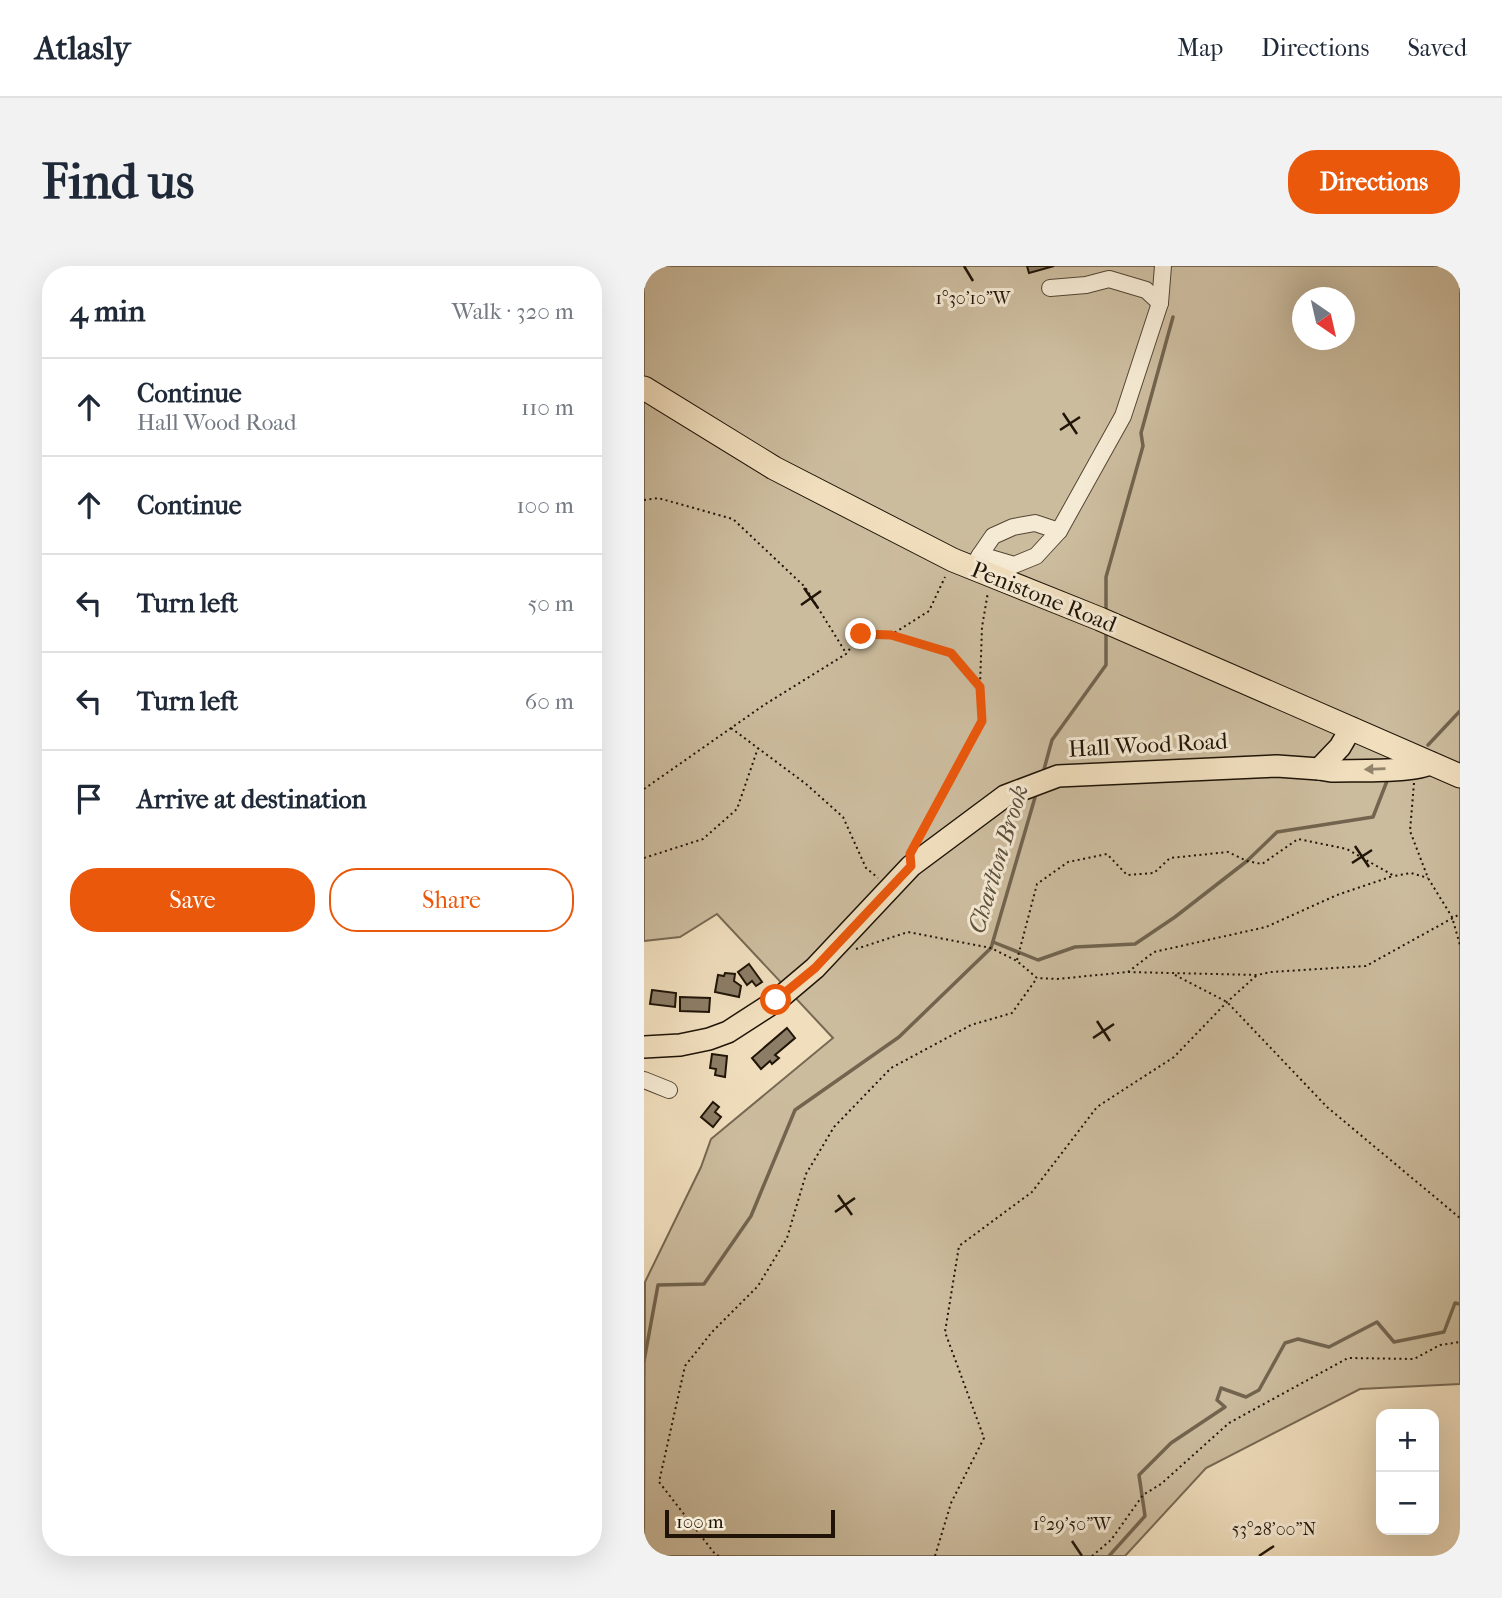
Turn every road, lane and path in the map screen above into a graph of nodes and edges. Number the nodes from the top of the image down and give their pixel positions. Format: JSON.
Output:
{"nodes":[{"id":1,"x":1163,"y":266,"type":"edge"},
{"id":2,"x":1049,"y":288,"type":"dead end"},
{"id":3,"x":1160,"y":303,"type":"junction"},
{"id":4,"x":644,"y":388,"type":"edge"},
{"id":5,"x":644,"y":500,"type":"edge"},
{"id":6,"x":1059,"y":531,"type":"junction"},
{"id":7,"x":974,"y":564,"type":"junction"},
{"id":8,"x":891,"y":635,"type":"junction"},
{"id":9,"x":846,"y":653,"type":"junction"},
{"id":10,"x":980,"y":687,"type":"junction"},
{"id":11,"x":731,"y":728,"type":"junction"},
{"id":12,"x":1351,"y":728,"type":"junction"},
{"id":13,"x":758,"y":747,"type":"junction"},
{"id":14,"x":1421,"y":766,"type":"junction"},
{"id":15,"x":1319,"y":769,"type":"junction"},
{"id":16,"x":1460,"y":776,"type":"edge"},
{"id":17,"x":644,"y":789,"type":"edge"},
{"id":18,"x":916,"y":842,"type":"dead end"},
{"id":19,"x":644,"y":858,"type":"edge"},
{"id":20,"x":1394,"y":876,"type":"junction"},
{"id":21,"x":1428,"y":878,"type":"junction"},
{"id":22,"x":890,"y":887,"type":"junction"},
{"id":23,"x":1460,"y":914,"type":"edge"},
{"id":24,"x":1452,"y":917,"type":"junction"},
{"id":25,"x":1460,"y":945,"type":"edge"},
{"id":26,"x":829,"y":953,"type":"junction"},
{"id":27,"x":1017,"y":961,"type":"junction"},
{"id":28,"x":1128,"y":972,"type":"junction"},
{"id":29,"x":1174,"y":975,"type":"junction"},
{"id":30,"x":1257,"y":975,"type":"junction"},
{"id":31,"x":1037,"y":978,"type":"junction"},
{"id":32,"x":1227,"y":1002,"type":"junction"},
{"id":33,"x":644,"y":1047,"type":"edge"},
{"id":34,"x":644,"y":1080,"type":"edge"},
{"id":35,"x":669,"y":1090,"type":"dead end"},
{"id":36,"x":1460,"y":1218,"type":"edge"},
{"id":37,"x":1460,"y":1342,"type":"edge"},
{"id":38,"x":719,"y":1556,"type":"edge"},
{"id":39,"x":935,"y":1556,"type":"edge"},
{"id":40,"x":1092,"y":1556,"type":"edge"}],
"edges":[{"from":1,"to":3,"type":"lane"},
{"from":2,"to":3,"type":"lane"},
{"from":3,"to":6,"type":"lane"},
{"from":4,"to":7,"type":"highway","name":"Penistone Road"},
{"from":5,"to":9,"type":"path"},
{"from":6,"to":7,"type":"lane"},
{"from":6,"to":7,"type":"lane"},
{"from":7,"to":8,"type":"path"},
{"from":7,"to":10,"type":"path"},
{"from":7,"to":12,"type":"highway","name":"Penistone Road"},
{"from":8,"to":9,"type":"path"},
{"from":8,"to":10,"type":"path"},
{"from":9,"to":11,"type":"path"},
{"from":10,"to":18,"type":"path"},
{"from":11,"to":13,"type":"path"},
{"from":11,"to":17,"type":"path"},
{"from":12,"to":14,"type":"highway","name":"Penistone Road"},
{"from":12,"to":15,"type":"main road"},
{"from":13,"to":19,"type":"path"},
{"from":13,"to":22,"type":"path"},
{"from":14,"to":15,"type":"main road","name":"Hall Wood Road","one_way":true},
{"from":14,"to":16,"type":"highway","name":"Penistone Road"},
{"from":14,"to":21,"type":"path"},
{"from":15,"to":22,"type":"main road","name":"Hall Wood Road"},
{"from":20,"to":21,"type":"path"},
{"from":20,"to":27,"type":"path"},
{"from":20,"to":28,"type":"path"},
{"from":21,"to":24,"type":"path"},
{"from":22,"to":26,"type":"main road","name":"Hall Wood Road"},
{"from":23,"to":24,"type":"path"},
{"from":24,"to":25,"type":"path"},
{"from":24,"to":30,"type":"path"},
{"from":26,"to":27,"type":"path"},
{"from":26,"to":33,"type":"main road","name":"Hall Wood Road"},
{"from":27,"to":31,"type":"path"},
{"from":28,"to":29,"type":"path"},
{"from":28,"to":31,"type":"path"},
{"from":29,"to":30,"type":"path"},
{"from":29,"to":32,"type":"path"},
{"from":30,"to":32,"type":"path"},
{"from":31,"to":38,"type":"path"},
{"from":32,"to":36,"type":"path"},
{"from":32,"to":39,"type":"path"},
{"from":34,"to":35,"type":"lane"},
{"from":37,"to":40,"type":"path"}]}
